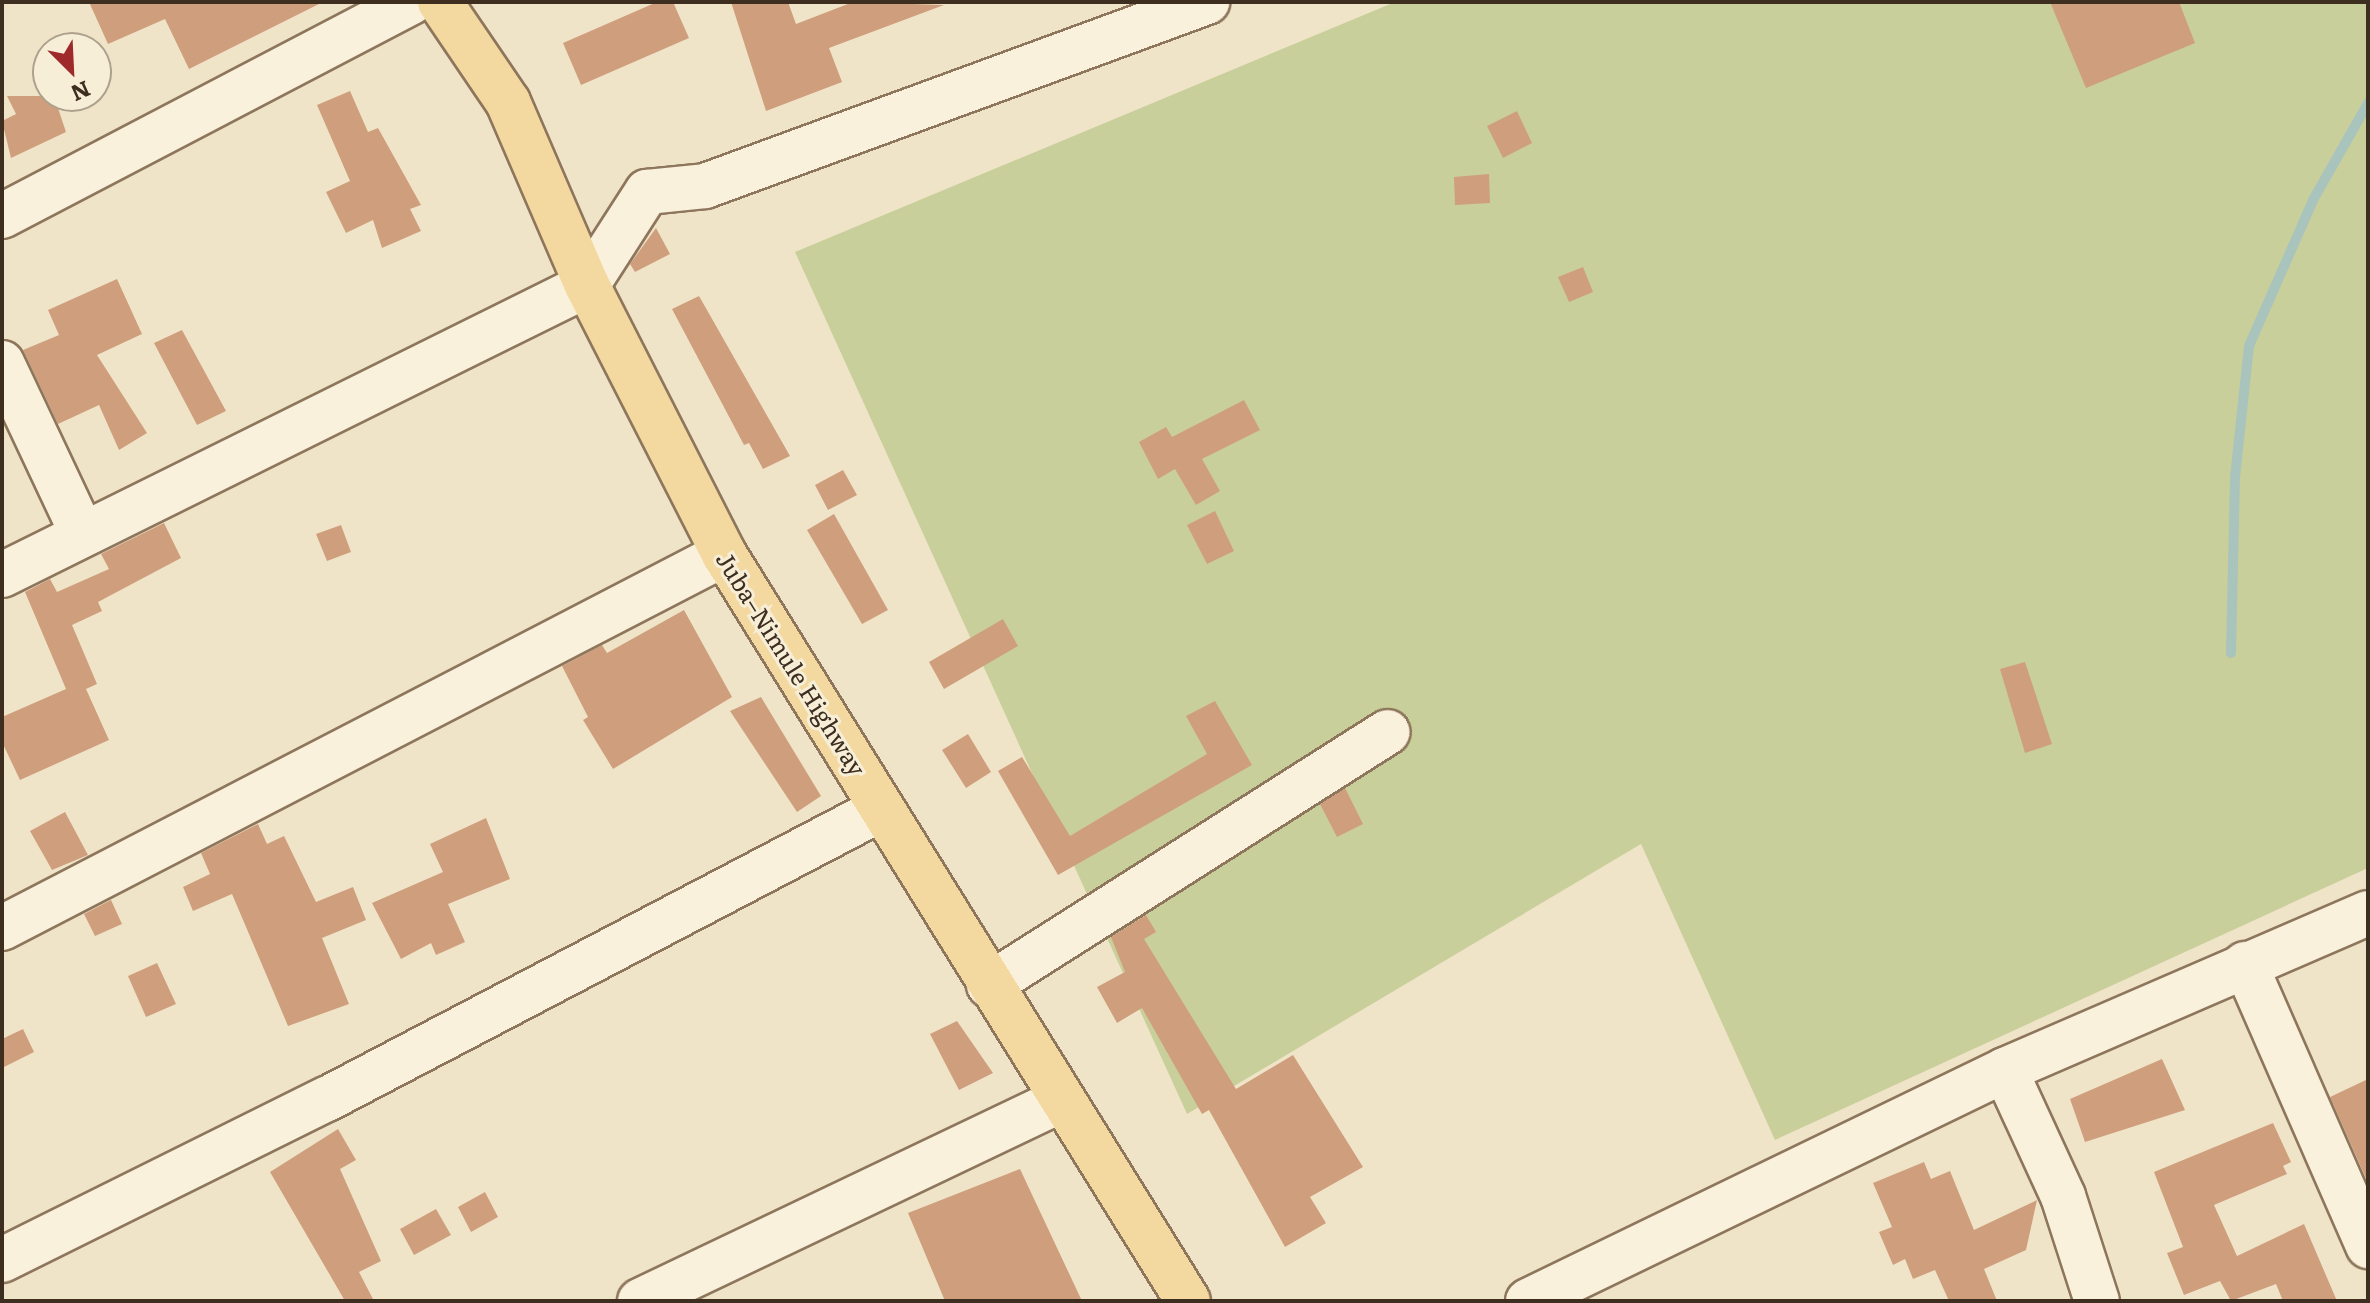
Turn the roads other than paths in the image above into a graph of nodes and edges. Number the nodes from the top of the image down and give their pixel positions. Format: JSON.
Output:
{"nodes":[{"id":1,"x":412,"y":2,"type":"edge"},
{"id":2,"x":440,"y":2,"type":"edge"},
{"id":3,"x":1207,"y":2,"type":"edge"},
{"id":4,"x":2,"y":216,"type":"edge"},
{"id":5,"x":587,"y":285,"type":"junction"},
{"id":6,"x":2,"y":363,"type":"edge"},
{"id":7,"x":82,"y":533,"type":"junction"},
{"id":8,"x":724,"y":554,"type":"junction"},
{"id":9,"x":2,"y":575,"type":"edge"},
{"id":10,"x":1387,"y":732,"type":"dead end"},
{"id":11,"x":881,"y":809,"type":"junction"},
{"id":12,"x":2368,"y":913,"type":"edge"},
{"id":13,"x":2,"y":928,"type":"edge"},
{"id":14,"x":2245,"y":964,"type":"junction"},
{"id":15,"x":989,"y":985,"type":"junction"},
{"id":16,"x":2005,"y":1070,"type":"junction"},
{"id":17,"x":1062,"y":1100,"type":"junction"},
{"id":18,"x":2368,"y":1246,"type":"edge"},
{"id":19,"x":2,"y":1260,"type":"edge"},
{"id":20,"x":640,"y":1301,"type":"edge"},
{"id":21,"x":1188,"y":1301,"type":"edge"},
{"id":22,"x":1528,"y":1301,"type":"edge"},
{"id":23,"x":2097,"y":1301,"type":"edge"}],
"edges":[{"from":1,"to":4,"type":"street"},
{"from":2,"to":5,"type":"main road","name":"Juba–Nimule Highway"},
{"from":3,"to":5,"type":"street"},
{"from":5,"to":7,"type":"street"},
{"from":5,"to":8,"type":"main road","name":"Juba–Nimule Highway"},
{"from":6,"to":7,"type":"street"},
{"from":7,"to":9,"type":"street"},
{"from":8,"to":11,"type":"main road","name":"Juba–Nimule Highway"},
{"from":8,"to":13,"type":"street"},
{"from":10,"to":15,"type":"street"},
{"from":11,"to":15,"type":"main road","name":"Juba–Nimule Highway"},
{"from":11,"to":19,"type":"street"},
{"from":12,"to":14,"type":"street"},
{"from":14,"to":16,"type":"street"},
{"from":14,"to":18,"type":"street"},
{"from":15,"to":17,"type":"main road","name":"Juba–Nimule Highway"},
{"from":16,"to":22,"type":"street"},
{"from":16,"to":23,"type":"street"},
{"from":17,"to":20,"type":"street"},
{"from":17,"to":21,"type":"main road","name":"Juba–Nimule Highway"}]}
